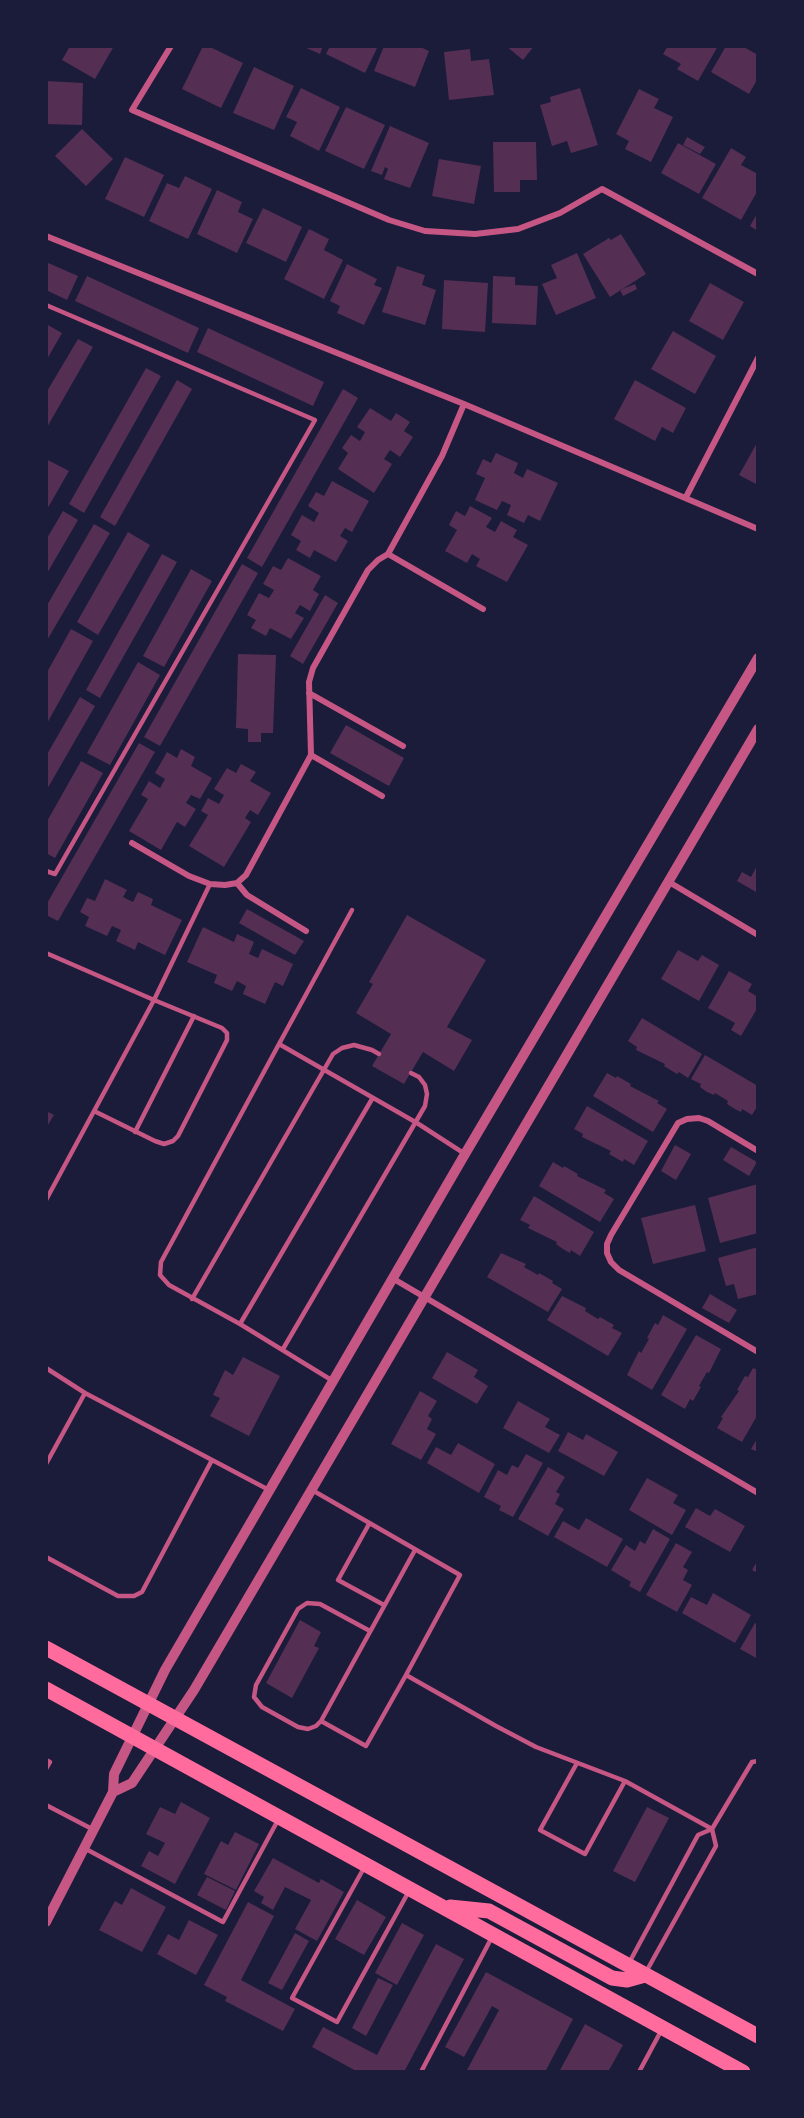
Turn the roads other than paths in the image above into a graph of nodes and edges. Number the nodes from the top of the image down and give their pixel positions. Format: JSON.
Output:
{"nodes":[{"id":1,"x":171,"y":46,"type":"edge"},
{"id":2,"x":46,"y":236,"type":"edge"},
{"id":3,"x":758,"y":274,"type":"edge"},
{"id":4,"x":46,"y":305,"type":"edge"},
{"id":5,"x":758,"y":358,"type":"edge"},
{"id":6,"x":464,"y":404,"type":"junction"},
{"id":7,"x":686,"y":497,"type":"junction"},
{"id":8,"x":758,"y":529,"type":"edge"},
{"id":9,"x":388,"y":554,"type":"junction"},
{"id":10,"x":483,"y":609,"type":"dead end"},
{"id":11,"x":758,"y":658,"type":"edge"},
{"id":12,"x":309,"y":693,"type":"junction"},
{"id":13,"x":758,"y":729,"type":"edge"},
{"id":14,"x":403,"y":747,"type":"dead end"},
{"id":15,"x":311,"y":755,"type":"junction"},
{"id":16,"x":382,"y":796,"type":"dead end"},
{"id":17,"x":132,"y":843,"type":"dead end"},
{"id":18,"x":46,"y":871,"type":"edge"},
{"id":19,"x":669,"y":882,"type":"junction"},
{"id":20,"x":237,"y":883,"type":"junction"},
{"id":21,"x":210,"y":884,"type":"junction"},
{"id":22,"x":352,"y":910,"type":"dead end"},
{"id":23,"x":306,"y":931,"type":"dead end"},
{"id":24,"x":758,"y":935,"type":"edge"},
{"id":25,"x":46,"y":953,"type":"edge"},
{"id":26,"x":154,"y":1000,"type":"junction"},
{"id":27,"x":194,"y":1016,"type":"junction"},
{"id":28,"x":279,"y":1044,"type":"junction"},
{"id":29,"x":379,"y":1054,"type":"dead end"},
{"id":30,"x":324,"y":1070,"type":"junction"},
{"id":31,"x":411,"y":1073,"type":"dead end"},
{"id":32,"x":372,"y":1099,"type":"junction"},
{"id":33,"x":94,"y":1111,"type":"junction"},
{"id":34,"x":417,"y":1123,"type":"junction"},
{"id":35,"x":135,"y":1132,"type":"junction"},
{"id":36,"x":758,"y":1151,"type":"edge"},
{"id":37,"x":465,"y":1154,"type":"junction"},
{"id":38,"x":46,"y":1200,"type":"edge"},
{"id":39,"x":392,"y":1278,"type":"junction"},
{"id":40,"x":425,"y":1298,"type":"junction"},
{"id":41,"x":192,"y":1299,"type":"junction"},
{"id":42,"x":240,"y":1324,"type":"junction"},
{"id":43,"x":283,"y":1349,"type":"junction"},
{"id":44,"x":758,"y":1352,"type":"edge"},
{"id":45,"x":47,"y":1369,"type":"edge"},
{"id":46,"x":333,"y":1381,"type":"junction"},
{"id":47,"x":85,"y":1393,"type":"junction"},
{"id":48,"x":212,"y":1460,"type":"junction"},
{"id":49,"x":46,"y":1464,"type":"edge"},
{"id":50,"x":269,"y":1490,"type":"junction"},
{"id":51,"x":312,"y":1490,"type":"junction"},
{"id":52,"x":758,"y":1493,"type":"edge"},
{"id":53,"x":369,"y":1524,"type":"junction"},
{"id":54,"x":415,"y":1550,"type":"junction"},
{"id":55,"x":46,"y":1557,"type":"edge"},
{"id":56,"x":384,"y":1605,"type":"junction"},
{"id":57,"x":370,"y":1631,"type":"junction"},
{"id":58,"x":46,"y":1648,"type":"edge"},
{"id":59,"x":406,"y":1675,"type":"junction"},
{"id":60,"x":46,"y":1689,"type":"edge"},
{"id":61,"x":148,"y":1703,"type":"junction"},
{"id":62,"x":176,"y":1718,"type":"junction"},
{"id":63,"x":321,"y":1721,"type":"junction"},
{"id":64,"x":132,"y":1735,"type":"junction"},
{"id":65,"x":156,"y":1749,"type":"junction"},
{"id":66,"x":46,"y":1760,"type":"edge"},
{"id":67,"x":758,"y":1761,"type":"edge"},
{"id":68,"x":577,"y":1763,"type":"junction"},
{"id":69,"x":46,"y":1769,"type":"edge"},
{"id":70,"x":625,"y":1781,"type":"junction"},
{"id":71,"x":113,"y":1792,"type":"junction"},
{"id":72,"x":46,"y":1805,"type":"edge"},
{"id":73,"x":280,"y":1817,"type":"junction"},
{"id":74,"x":712,"y":1829,"type":"junction"},
{"id":75,"x":94,"y":1830,"type":"junction"},
{"id":76,"x":84,"y":1848,"type":"junction"},
{"id":77,"x":365,"y":1864,"type":"junction"},
{"id":78,"x":410,"y":1889,"type":"junction"},
{"id":79,"x":443,"y":1906,"type":"junction"},
{"id":80,"x":46,"y":1922,"type":"edge"},
{"id":81,"x":494,"y":1935,"type":"junction"},
{"id":82,"x":628,"y":1965,"type":"junction"},
{"id":83,"x":645,"y":1975,"type":"junction"},
{"id":84,"x":663,"y":2028,"type":"junction"},
{"id":85,"x":758,"y":2036,"type":"edge"},
{"id":86,"x":737,"y":2070,"type":"edge"},
{"id":87,"x":421,"y":2072,"type":"edge"},
{"id":88,"x":639,"y":2072,"type":"edge"}],
"edges":[{"from":1,"to":3,"type":"street"},
{"from":2,"to":6,"type":"street"},
{"from":4,"to":18,"type":"lane"},
{"from":5,"to":7,"type":"street"},
{"from":6,"to":7,"type":"street"},
{"from":6,"to":9,"type":"street"},
{"from":7,"to":8,"type":"street"},
{"from":9,"to":10,"type":"street"},
{"from":9,"to":12,"type":"street"},
{"from":11,"to":37,"type":"street"},
{"from":12,"to":14,"type":"street"},
{"from":12,"to":15,"type":"street"},
{"from":13,"to":19,"type":"street"},
{"from":15,"to":16,"type":"street"},
{"from":15,"to":20,"type":"street"},
{"from":17,"to":21,"type":"street"},
{"from":19,"to":24,"type":"street"},
{"from":19,"to":40,"type":"street"},
{"from":20,"to":21,"type":"street"},
{"from":20,"to":23,"type":"street"},
{"from":21,"to":26,"type":"lane"},
{"from":22,"to":28,"type":"lane"},
{"from":25,"to":26,"type":"lane"},
{"from":26,"to":27,"type":"lane"},
{"from":26,"to":33,"type":"lane"},
{"from":27,"to":35,"type":"lane"},
{"from":27,"to":35,"type":"lane"},
{"from":28,"to":30,"type":"lane"},
{"from":28,"to":41,"type":"lane"},
{"from":29,"to":30,"type":"lane"},
{"from":30,"to":32,"type":"lane"},
{"from":30,"to":41,"type":"lane"},
{"from":31,"to":34,"type":"lane"},
{"from":32,"to":34,"type":"lane"},
{"from":32,"to":42,"type":"lane"},
{"from":33,"to":35,"type":"lane"},
{"from":33,"to":38,"type":"lane"},
{"from":34,"to":37,"type":"lane"},
{"from":34,"to":43,"type":"lane"},
{"from":36,"to":44,"type":"street"},
{"from":37,"to":39,"type":"street"},
{"from":39,"to":40,"type":"street"},
{"from":39,"to":46,"type":"street"},
{"from":40,"to":51,"type":"street"},
{"from":40,"to":52,"type":"street"},
{"from":41,"to":42,"type":"lane"},
{"from":42,"to":43,"type":"lane"},
{"from":43,"to":46,"type":"lane"},
{"from":45,"to":47,"type":"lane"},
{"from":46,"to":50,"type":"street"},
{"from":47,"to":48,"type":"lane"},
{"from":47,"to":49,"type":"lane"},
{"from":48,"to":50,"type":"lane"},
{"from":48,"to":55,"type":"lane"},
{"from":50,"to":61,"type":"street"},
{"from":51,"to":53,"type":"lane"},
{"from":51,"to":62,"type":"street"},
{"from":53,"to":54,"type":"lane"},
{"from":53,"to":56,"type":"lane"},
{"from":54,"to":56,"type":"lane"},
{"from":54,"to":59,"type":"lane"},
{"from":56,"to":57,"type":"lane"},
{"from":57,"to":63,"type":"lane"},
{"from":57,"to":63,"type":"lane"},
{"from":58,"to":61,"type":"main road"},
{"from":59,"to":63,"type":"lane"},
{"from":59,"to":68,"type":"lane"},
{"from":60,"to":64,"type":"main road"},
{"from":61,"to":62,"type":"main road"},
{"from":61,"to":64,"type":"street"},
{"from":62,"to":65,"type":"street"},
{"from":62,"to":82,"type":"main road"},
{"from":64,"to":65,"type":"main road"},
{"from":64,"to":71,"type":"street"},
{"from":65,"to":71,"type":"street"},
{"from":65,"to":73,"type":"main road"},
{"from":66,"to":69,"type":"lane"},
{"from":67,"to":74,"type":"lane"},
{"from":68,"to":70,"type":"lane"},
{"from":68,"to":70,"type":"lane"},
{"from":70,"to":74,"type":"lane"},
{"from":71,"to":75,"type":"street"},
{"from":72,"to":75,"type":"lane"},
{"from":73,"to":76,"type":"lane"},
{"from":73,"to":77,"type":"main road"},
{"from":74,"to":82,"type":"lane"},
{"from":74,"to":83,"type":"lane"},
{"from":75,"to":76,"type":"street"},
{"from":76,"to":80,"type":"street"},
{"from":77,"to":78,"type":"main road"},
{"from":77,"to":78,"type":"lane"},
{"from":78,"to":79,"type":"main road"},
{"from":79,"to":81,"type":"main road"},
{"from":79,"to":83,"type":"main road"},
{"from":81,"to":84,"type":"main road"},
{"from":81,"to":87,"type":"lane"},
{"from":82,"to":83,"type":"main road"},
{"from":83,"to":85,"type":"main road"},
{"from":84,"to":86,"type":"main road"},
{"from":84,"to":88,"type":"lane"}]}
